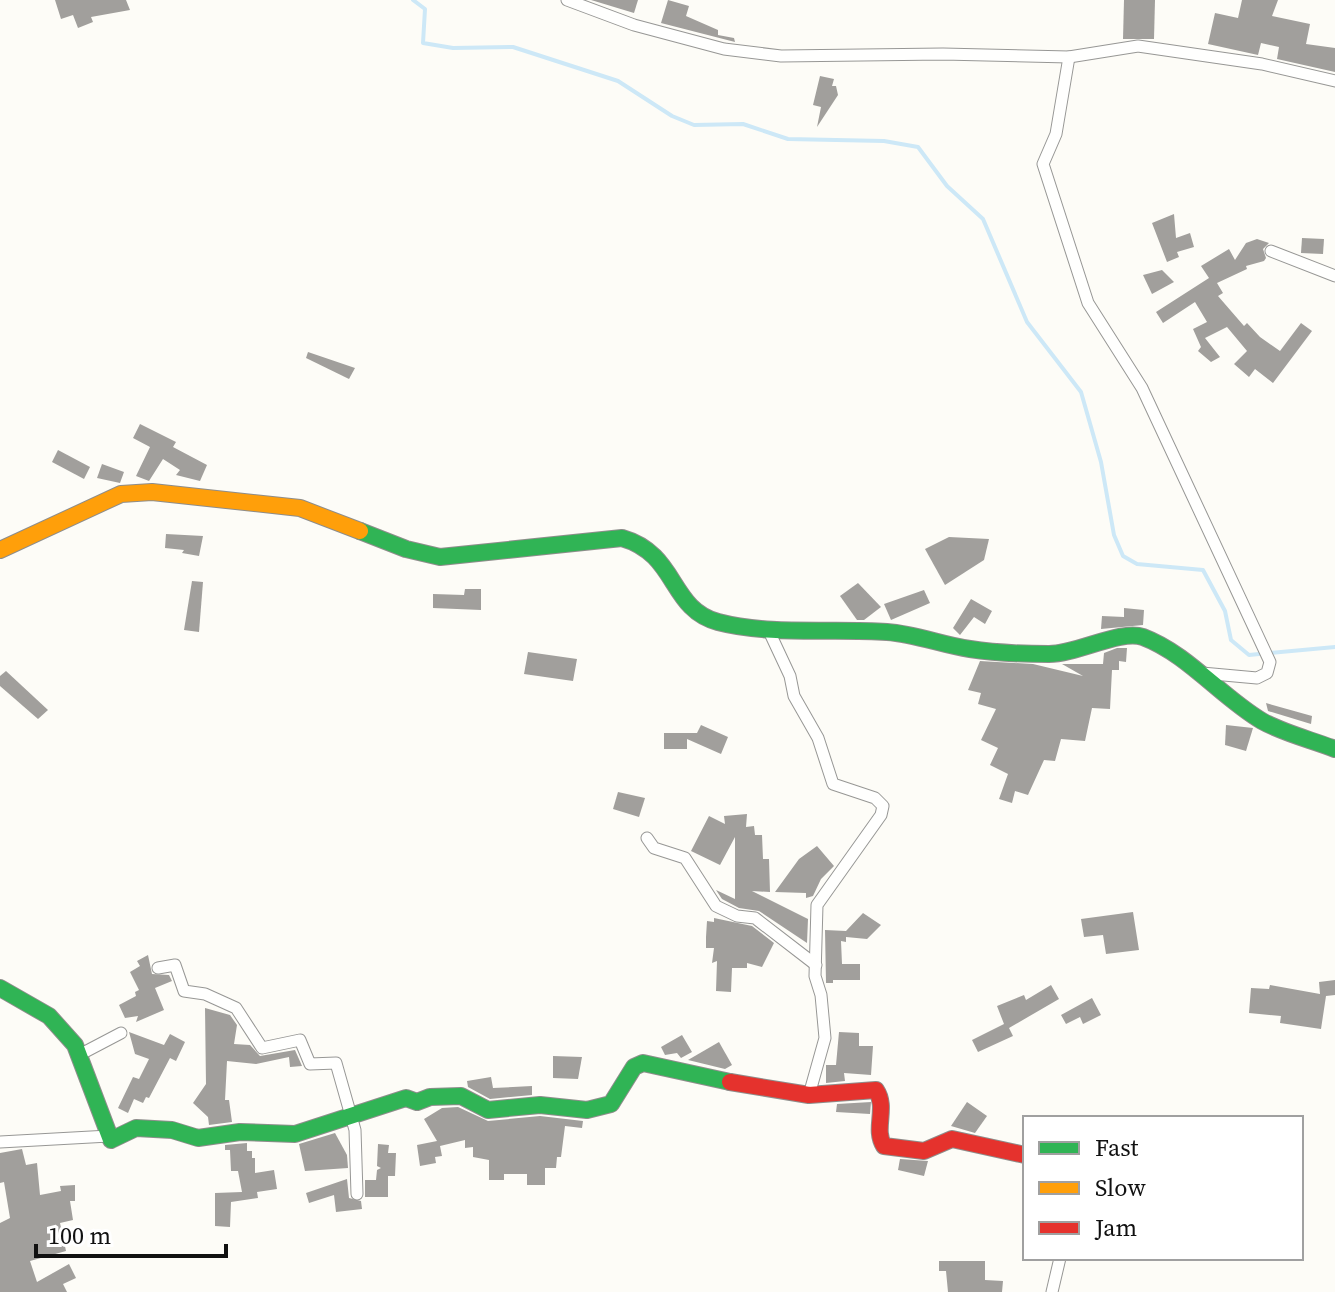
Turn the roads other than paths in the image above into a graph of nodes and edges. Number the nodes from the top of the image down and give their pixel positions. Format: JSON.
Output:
{"nodes":[{"id":1,"x":567,"y":0,"type":"edge"},
{"id":2,"x":1069,"y":57,"type":"junction"},
{"id":3,"x":1335,"y":81,"type":"edge"},
{"id":4,"x":1271,"y":251,"type":"dead end"},
{"id":5,"x":1335,"y":276,"type":"edge"},
{"id":6,"x":0,"y":550,"type":"edge"},
{"id":7,"x":768,"y":629,"type":"junction"},
{"id":8,"x":1201,"y":673,"type":"junction"},
{"id":9,"x":1335,"y":749,"type":"edge"},
{"id":10,"x":647,"y":838,"type":"dead end"},
{"id":11,"x":816,"y":965,"type":"junction"},
{"id":12,"x":158,"y":968,"type":"dead end"},
{"id":13,"x":0,"y":988,"type":"edge"},
{"id":14,"x":121,"y":1033,"type":"dead end"},
{"id":15,"x":81,"y":1054,"type":"junction"},
{"id":16,"x":809,"y":1095,"type":"junction"},
{"id":17,"x":352,"y":1117,"type":"junction"},
{"id":18,"x":109,"y":1136,"type":"junction"},
{"id":19,"x":0,"y":1142,"type":"edge"},
{"id":20,"x":1023,"y":1155,"type":"edge"},
{"id":21,"x":357,"y":1194,"type":"dead end"},
{"id":22,"x":1060,"y":1260,"type":"edge"},
{"id":23,"x":1052,"y":1292,"type":"edge"}],
"edges":[{"from":1,"to":2,"type":"street"},
{"from":2,"to":3,"type":"street"},
{"from":2,"to":8,"type":"street"},
{"from":4,"to":5,"type":"street"},
{"from":6,"to":7,"type":"street"},
{"from":7,"to":8,"type":"street"},
{"from":7,"to":11,"type":"street"},
{"from":8,"to":9,"type":"street"},
{"from":10,"to":11,"type":"street"},
{"from":11,"to":16,"type":"street"},
{"from":12,"to":17,"type":"street"},
{"from":13,"to":15,"type":"street"},
{"from":14,"to":15,"type":"street"},
{"from":15,"to":18,"type":"street"},
{"from":16,"to":17,"type":"street"},
{"from":16,"to":20,"type":"street"},
{"from":17,"to":18,"type":"street"},
{"from":17,"to":21,"type":"street"},
{"from":18,"to":19,"type":"street"},
{"from":22,"to":23,"type":"street"}]}
